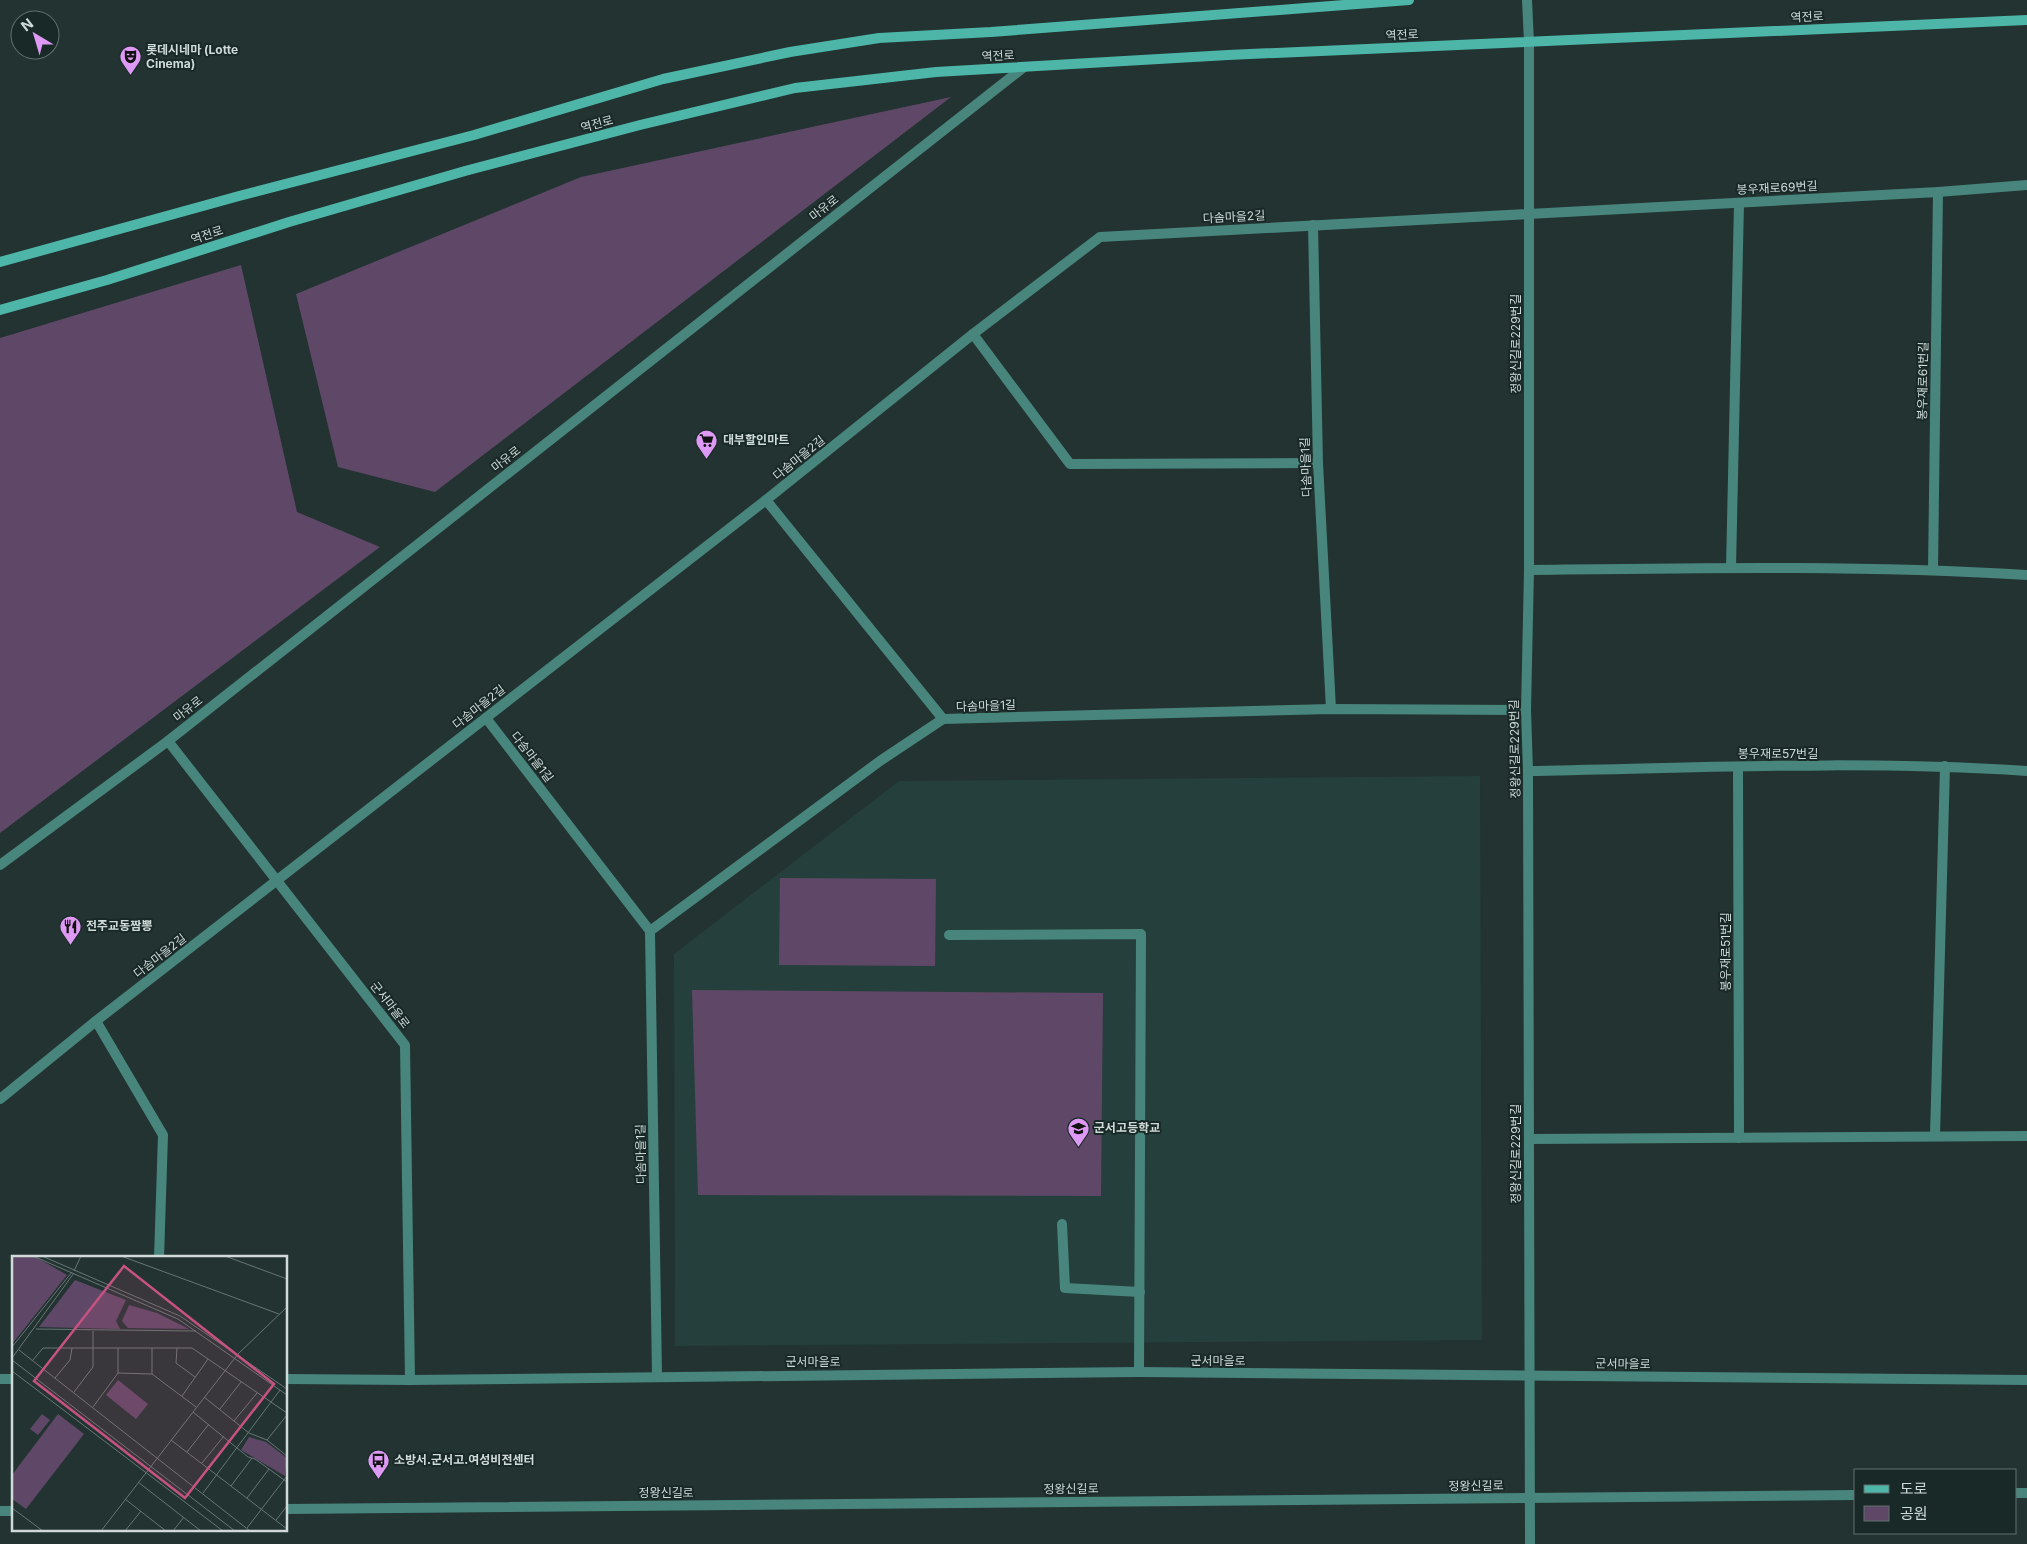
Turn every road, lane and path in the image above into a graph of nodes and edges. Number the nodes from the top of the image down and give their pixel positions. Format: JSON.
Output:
{"nodes":[{"id":1,"x":1409,"y":0,"type":"edge"},
{"id":2,"x":1527,"y":0,"type":"edge"},
{"id":3,"x":2027,"y":20,"type":"edge"},
{"id":4,"x":1529,"y":42,"type":"junction"},
{"id":5,"x":1024,"y":67,"type":"junction"},
{"id":6,"x":2027,"y":185,"type":"edge"},
{"id":7,"x":1938,"y":192,"type":"junction"},
{"id":8,"x":1738,"y":203,"type":"junction"},
{"id":9,"x":1529,"y":213,"type":"junction"},
{"id":10,"x":1313,"y":225,"type":"junction"},
{"id":11,"x":0,"y":262,"type":"edge"},
{"id":12,"x":0,"y":310,"type":"edge"},
{"id":13,"x":973,"y":334,"type":"junction"},
{"id":14,"x":1318,"y":463,"type":"junction"},
{"id":15,"x":766,"y":500,"type":"junction"},
{"id":16,"x":1732,"y":568,"type":"junction"},
{"id":17,"x":1529,"y":570,"type":"junction"},
{"id":18,"x":1933,"y":570,"type":"junction"},
{"id":19,"x":2027,"y":575,"type":"edge"},
{"id":20,"x":1331,"y":709,"type":"junction"},
{"id":21,"x":1526,"y":710,"type":"junction"},
{"id":22,"x":486,"y":718,"type":"junction"},
{"id":23,"x":943,"y":719,"type":"junction"},
{"id":24,"x":168,"y":741,"type":"junction"},
{"id":25,"x":1945,"y":766,"type":"junction"},
{"id":26,"x":1738,"y":767,"type":"junction"},
{"id":27,"x":1528,"y":771,"type":"junction"},
{"id":28,"x":2027,"y":771,"type":"edge"},
{"id":29,"x":0,"y":865,"type":"edge"},
{"id":30,"x":277,"y":881,"type":"junction"},
{"id":31,"x":650,"y":931,"type":"junction"},
{"id":32,"x":949,"y":935,"type":"dead end"},
{"id":33,"x":96,"y":1021,"type":"junction"},
{"id":34,"x":0,"y":1099,"type":"edge"},
{"id":35,"x":1935,"y":1136,"type":"junction"},
{"id":36,"x":2027,"y":1136,"type":"edge"},
{"id":37,"x":1739,"y":1138,"type":"junction"},
{"id":38,"x":1529,"y":1139,"type":"junction"},
{"id":39,"x":1062,"y":1224,"type":"dead end"},
{"id":40,"x":159,"y":1256,"type":"edge"},
{"id":41,"x":1140,"y":1292,"type":"junction"},
{"id":42,"x":1139,"y":1372,"type":"junction"},
{"id":43,"x":657,"y":1376,"type":"junction"},
{"id":44,"x":1530,"y":1376,"type":"junction"},
{"id":45,"x":288,"y":1379,"type":"edge"},
{"id":46,"x":410,"y":1380,"type":"junction"},
{"id":47,"x":2027,"y":1380,"type":"edge"},
{"id":48,"x":1854,"y":1495,"type":"edge"},
{"id":49,"x":1530,"y":1498,"type":"junction"},
{"id":50,"x":288,"y":1508,"type":"edge"},
{"id":51,"x":1530,"y":1544,"type":"edge"}],
"edges":[{"from":1,"to":11,"type":"main road","name":"역전로"},
{"from":2,"to":4,"type":"street","name":"정왕신길로229번길"},
{"from":3,"to":4,"type":"main road","name":"역전로"},
{"from":4,"to":5,"type":"main road","name":"역전로"},
{"from":4,"to":9,"type":"street","name":"정왕신길로229번길"},
{"from":5,"to":12,"type":"main road","name":"역전로"},
{"from":5,"to":24,"type":"street","name":"마유로"},
{"from":6,"to":7,"type":"street","name":"봉우재로69번길"},
{"from":7,"to":8,"type":"street","name":"봉우재로69번길"},
{"from":7,"to":18,"type":"street","name":"봉우재로61번길"},
{"from":8,"to":9,"type":"street","name":"봉우재로69번길"},
{"from":8,"to":16,"type":"street"},
{"from":9,"to":10,"type":"street","name":"다솜마을2길"},
{"from":9,"to":17,"type":"street","name":"정왕신길로229번길"},
{"from":10,"to":13,"type":"street","name":"다솜마을2길"},
{"from":10,"to":14,"type":"street","name":"다솜마을1길"},
{"from":13,"to":14,"type":"street"},
{"from":13,"to":15,"type":"street","name":"다솜마을2길"},
{"from":14,"to":20,"type":"street","name":"다솜마을1길"},
{"from":15,"to":22,"type":"street","name":"다솜마을2길"},
{"from":15,"to":23,"type":"street"},
{"from":16,"to":17,"type":"street"},
{"from":16,"to":18,"type":"street"},
{"from":17,"to":21,"type":"street","name":"정왕신길로229번길"},
{"from":18,"to":19,"type":"street"},
{"from":20,"to":21,"type":"street","name":"다솜마을1길"},
{"from":20,"to":23,"type":"street","name":"다솜마을1길"},
{"from":21,"to":27,"type":"street","name":"정왕신길로229번길"},
{"from":22,"to":30,"type":"street","name":"다솜마을2길"},
{"from":22,"to":31,"type":"street","name":"다솜마을1길"},
{"from":23,"to":31,"type":"street","name":"다솜마을1길"},
{"from":24,"to":29,"type":"street","name":"마유로"},
{"from":24,"to":30,"type":"street","name":"군서마을로"},
{"from":25,"to":26,"type":"street","name":"봉우재로57번길"},
{"from":25,"to":28,"type":"street","name":"봉우재로57번길"},
{"from":25,"to":35,"type":"street"},
{"from":26,"to":27,"type":"street","name":"봉우재로57번길"},
{"from":26,"to":37,"type":"street","name":"봉우재로51번길"},
{"from":27,"to":38,"type":"street","name":"정왕신길로229번길"},
{"from":30,"to":33,"type":"street","name":"다솜마을2길"},
{"from":30,"to":46,"type":"street","name":"군서마을로"},
{"from":31,"to":43,"type":"street","name":"다솜마을1길"},
{"from":32,"to":41,"type":"street"},
{"from":33,"to":34,"type":"street","name":"다솜마을2길"},
{"from":33,"to":40,"type":"street"},
{"from":35,"to":36,"type":"street"},
{"from":35,"to":37,"type":"street"},
{"from":37,"to":38,"type":"street"},
{"from":38,"to":44,"type":"street","name":"정왕신길로229번길"},
{"from":39,"to":41,"type":"street"},
{"from":41,"to":42,"type":"street"},
{"from":42,"to":43,"type":"street","name":"군서마을로"},
{"from":42,"to":44,"type":"street","name":"군서마을로"},
{"from":43,"to":46,"type":"street","name":"군서마을로"},
{"from":44,"to":47,"type":"street","name":"군서마을로"},
{"from":44,"to":49,"type":"street","name":"정왕신길로229번길"},
{"from":45,"to":46,"type":"street","name":"군서마을로"},
{"from":48,"to":49,"type":"street","name":"정왕신길로"},
{"from":49,"to":50,"type":"street","name":"정왕신길로"},
{"from":49,"to":51,"type":"street","name":"정왕신길로229번길"}]}
